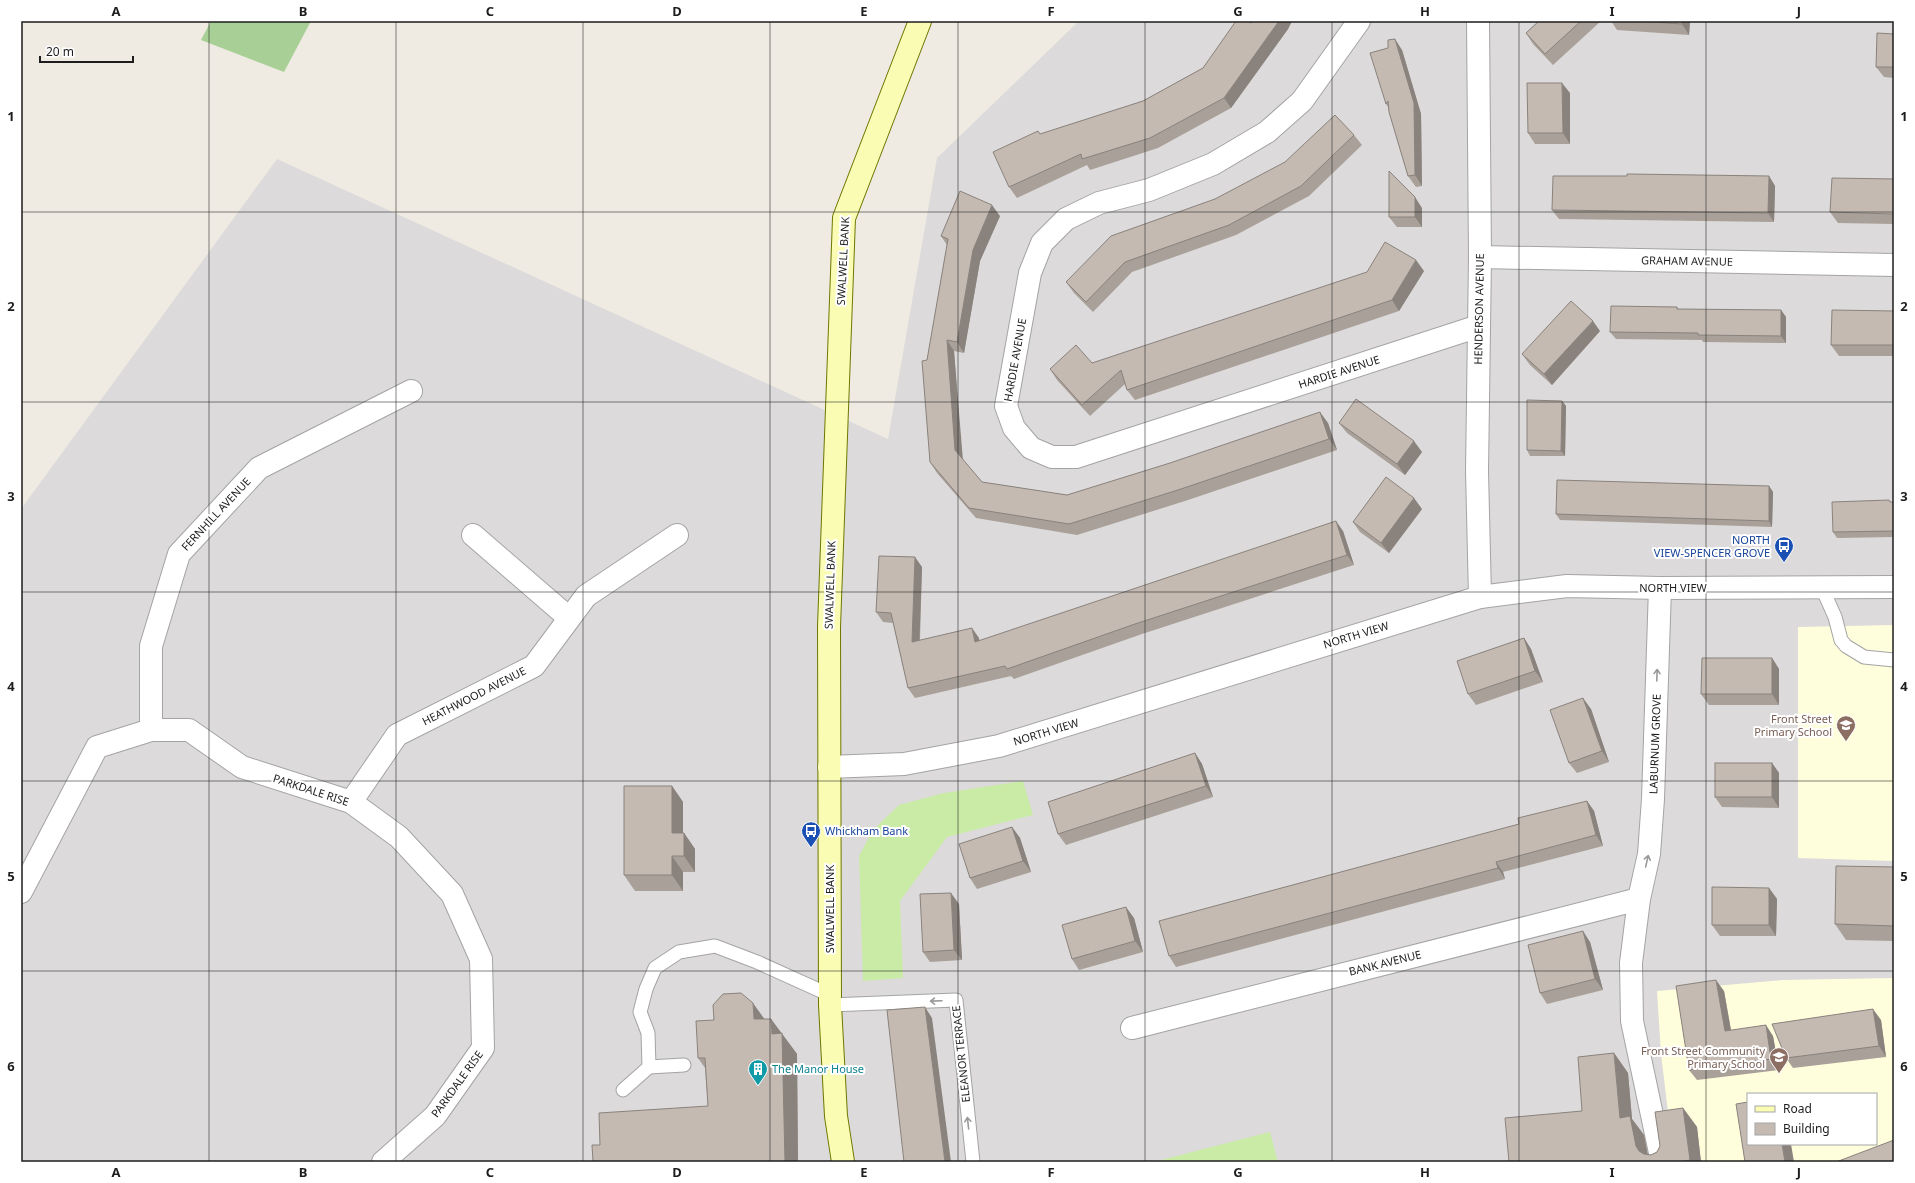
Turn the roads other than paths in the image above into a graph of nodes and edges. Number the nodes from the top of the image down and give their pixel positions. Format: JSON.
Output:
{"nodes":[{"id":1,"x":920,"y":21,"type":"edge"},
{"id":2,"x":1359,"y":21,"type":"edge"},
{"id":3,"x":1478,"y":21,"type":"edge"},
{"id":4,"x":1480,"y":257,"type":"junction"},
{"id":5,"x":1894,"y":265,"type":"edge"},
{"id":6,"x":1479,"y":326,"type":"junction"},
{"id":7,"x":411,"y":391,"type":"dead end"},
{"id":8,"x":474,"y":535,"type":"dead end"},
{"id":9,"x":677,"y":535,"type":"dead end"},
{"id":10,"x":1660,"y":588,"type":"junction"},
{"id":11,"x":1822,"y":588,"type":"junction"},
{"id":12,"x":1894,"y":588,"type":"edge"},
{"id":13,"x":1480,"y":597,"type":"junction"},
{"id":14,"x":569,"y":618,"type":"junction"},
{"id":15,"x":1894,"y":660,"type":"edge"},
{"id":16,"x":152,"y":730,"type":"junction"},
{"id":17,"x":829,"y":767,"type":"junction"},
{"id":18,"x":351,"y":802,"type":"junction"},
{"id":19,"x":21,"y":892,"type":"edge"},
{"id":20,"x":1639,"y":898,"type":"junction"},
{"id":21,"x":830,"y":1000,"type":"junction"},
{"id":22,"x":1132,"y":1028,"type":"dead end"},
{"id":23,"x":684,"y":1065,"type":"dead end"},
{"id":24,"x":649,"y":1067,"type":"junction"},
{"id":25,"x":623,"y":1090,"type":"dead end"},
{"id":26,"x":383,"y":1162,"type":"edge"},
{"id":27,"x":843,"y":1162,"type":"edge"},
{"id":28,"x":973,"y":1162,"type":"edge"},
{"id":29,"x":1662,"y":1162,"type":"edge"}],
"edges":[{"from":1,"to":17,"type":"main road","name":"SWALWELL BANK"},
{"from":2,"to":6,"type":"street","name":"HARDIE AVENUE"},
{"from":3,"to":4,"type":"street","name":"HENDERSON AVENUE"},
{"from":4,"to":5,"type":"street","name":"GRAHAM AVENUE"},
{"from":4,"to":6,"type":"street","name":"HENDERSON AVENUE"},
{"from":6,"to":13,"type":"street","name":"HENDERSON AVENUE"},
{"from":7,"to":16,"type":"street","name":"FERNHILL AVENUE"},
{"from":8,"to":14,"type":"street"},
{"from":9,"to":14,"type":"street","name":"HEATHWOOD AVENUE"},
{"from":10,"to":11,"type":"street","name":"NORTH VIEW"},
{"from":10,"to":13,"type":"street","name":"NORTH VIEW"},
{"from":20,"to":10,"type":"street","name":"LABURNUM GROVE","one_way":true},
{"from":11,"to":12,"type":"street","name":"NORTH VIEW"},
{"from":11,"to":15,"type":"lane"},
{"from":13,"to":17,"type":"street","name":"NORTH VIEW"},
{"from":14,"to":18,"type":"street","name":"HEATHWOOD AVENUE"},
{"from":16,"to":18,"type":"street","name":"PARKDALE RISE"},
{"from":16,"to":19,"type":"street","name":"PARKDALE RISE"},
{"from":17,"to":21,"type":"main road","name":"SWALWELL BANK"},
{"from":18,"to":26,"type":"street","name":"PARKDALE RISE"},
{"from":20,"to":22,"type":"street","name":"BANK AVENUE"},
{"from":20,"to":29,"type":"street","name":"LABURNUM GROVE"},
{"from":21,"to":24,"type":"lane"},
{"from":21,"to":27,"type":"main road","name":"SWALWELL BANK"},
{"from":28,"to":21,"type":"lane","name":"ELEANOR TERRACE","one_way":true},
{"from":23,"to":24,"type":"lane"},
{"from":24,"to":25,"type":"lane"}]}
